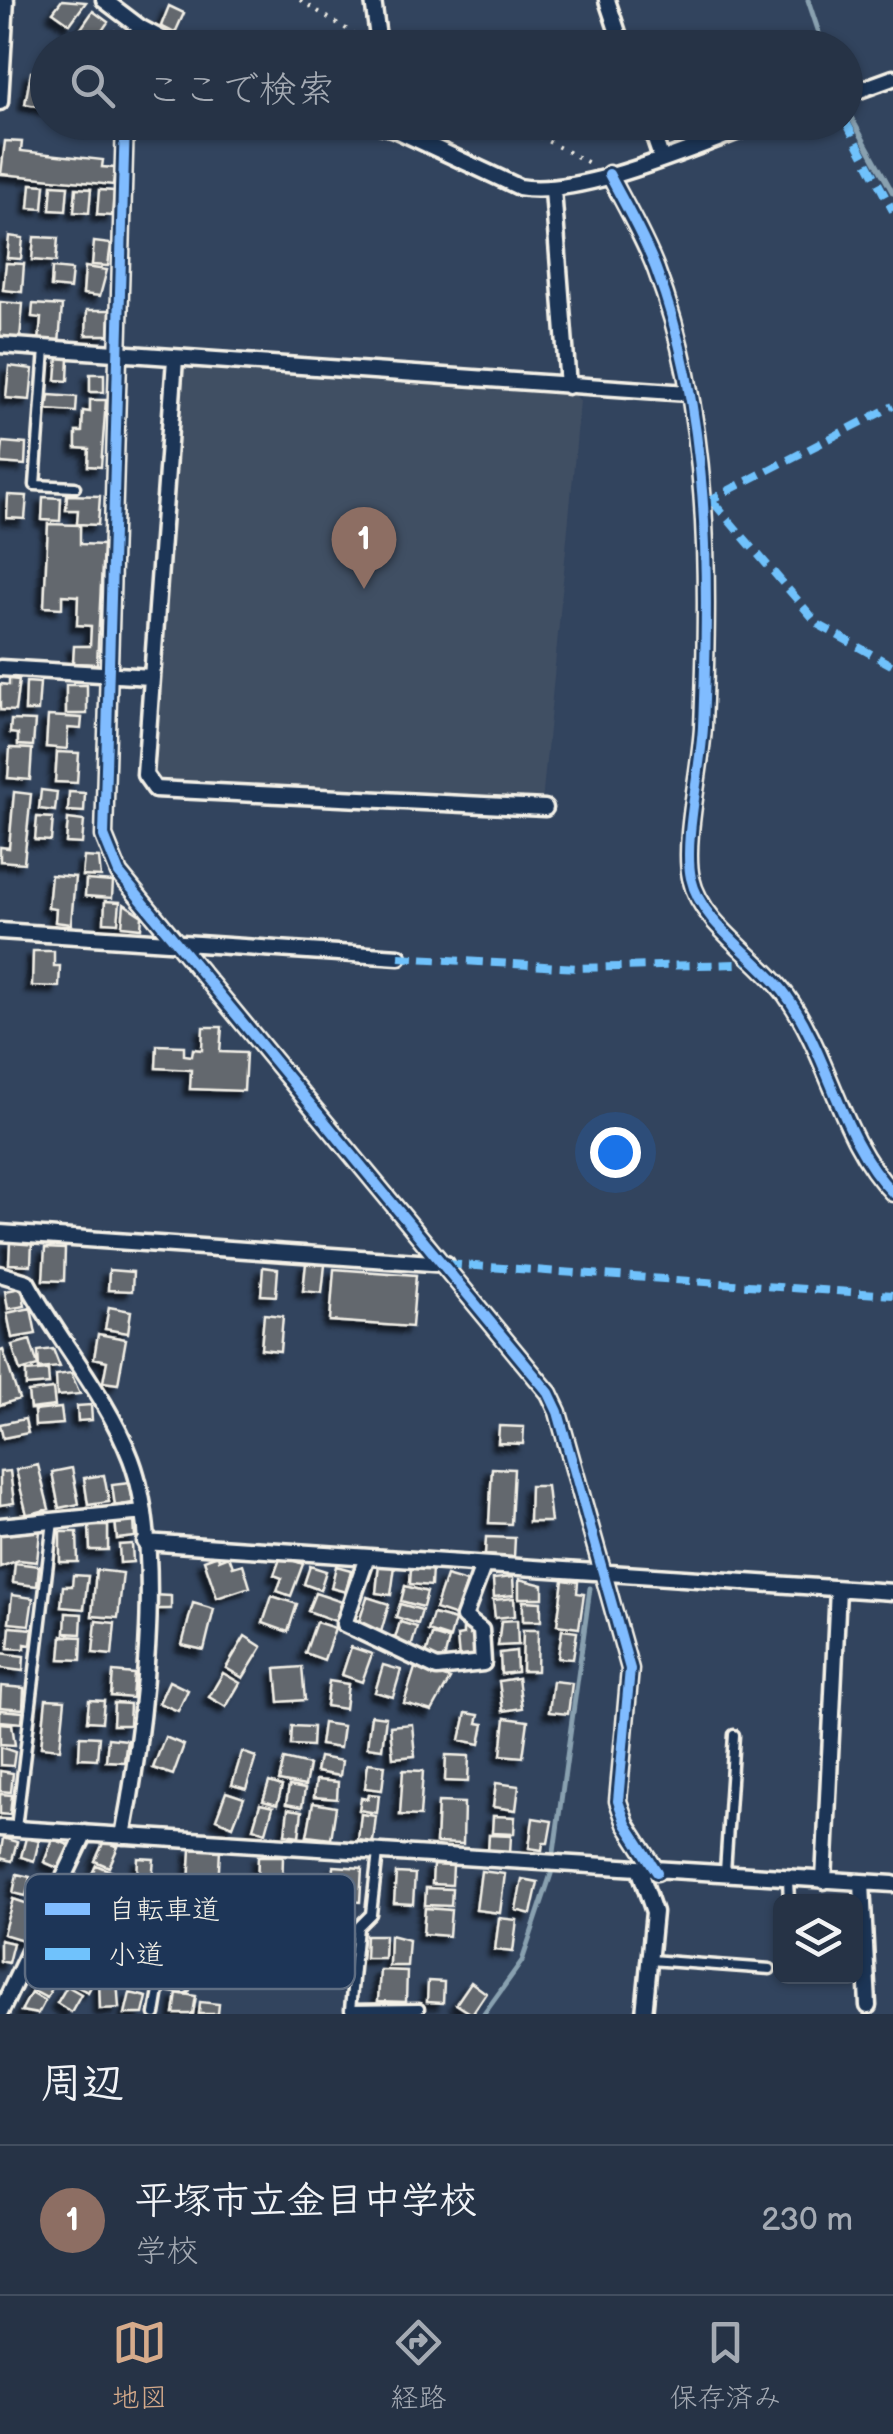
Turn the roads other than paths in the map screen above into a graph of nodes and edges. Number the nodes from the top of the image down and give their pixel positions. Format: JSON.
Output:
{"nodes":[{"id":1,"x":6,"y":0,"type":"edge"},
{"id":2,"x":104,"y":0,"type":"edge"},
{"id":3,"x":373,"y":0,"type":"edge"},
{"id":4,"x":607,"y":0,"type":"edge"},
{"id":5,"x":141,"y":28,"type":"joint"},
{"id":6,"x":145,"y":30,"type":"edge"},
{"id":7,"x":376,"y":30,"type":"edge"},
{"id":8,"x":617,"y":30,"type":"edge"},
{"id":9,"x":893,"y":78,"type":"edge"},
{"id":10,"x":863,"y":89,"type":"edge"},
{"id":11,"x":0,"y":102,"type":"edge"},
{"id":12,"x":124,"y":140,"type":"edge"},
{"id":13,"x":418,"y":140,"type":"edge"},
{"id":14,"x":655,"y":140,"type":"edge"},
{"id":15,"x":711,"y":140,"type":"edge"},
{"id":16,"x":661,"y":157,"type":"junction"},
{"id":17,"x":604,"y":175,"type":"junction"},
{"id":18,"x":553,"y":190,"type":"junction"},
{"id":19,"x":0,"y":346,"type":"edge"},
{"id":20,"x":44,"y":350,"type":"junction"},
{"id":21,"x":117,"y":355,"type":"junction"},
{"id":22,"x":175,"y":359,"type":"junction"},
{"id":23,"x":568,"y":386,"type":"junction"},
{"id":24,"x":688,"y":393,"type":"junction"},
{"id":25,"x":75,"y":488,"type":"dead end"},
{"id":26,"x":0,"y":668,"type":"edge"},
{"id":27,"x":109,"y":673,"type":"junction"},
{"id":28,"x":151,"y":677,"type":"junction"},
{"id":29,"x":545,"y":808,"type":"dead end"},
{"id":30,"x":0,"y":931,"type":"edge"},
{"id":31,"x":178,"y":944,"type":"junction"},
{"id":32,"x":400,"y":957,"type":"dead end"},
{"id":33,"x":893,"y":1193,"type":"edge"},
{"id":34,"x":0,"y":1233,"type":"edge"},
{"id":35,"x":446,"y":1264,"type":"junction"},
{"id":36,"x":0,"y":1274,"type":"edge"},
{"id":37,"x":144,"y":1512,"type":"junction"},
{"id":38,"x":53,"y":1521,"type":"junction"},
{"id":39,"x":0,"y":1526,"type":"edge"},
{"id":40,"x":145,"y":1542,"type":"junction"},
{"id":41,"x":368,"y":1557,"type":"junction"},
{"id":42,"x":482,"y":1566,"type":"junction"},
{"id":43,"x":600,"y":1574,"type":"junction"},
{"id":44,"x":838,"y":1588,"type":"junction"},
{"id":45,"x":893,"y":1592,"type":"edge"},
{"id":46,"x":734,"y":1735,"type":"dead end"},
{"id":47,"x":0,"y":1828,"type":"edge"},
{"id":48,"x":16,"y":1828,"type":"junction"},
{"id":49,"x":85,"y":1832,"type":"junction"},
{"id":50,"x":123,"y":1836,"type":"junction"},
{"id":51,"x":378,"y":1853,"type":"junction"},
{"id":52,"x":640,"y":1871,"type":"junction"},
{"id":53,"x":657,"y":1872,"type":"junction"},
{"id":54,"x":66,"y":1874,"type":"edge"},
{"id":55,"x":725,"y":1877,"type":"junction"},
{"id":56,"x":788,"y":1880,"type":"junction"},
{"id":57,"x":824,"y":1881,"type":"junction"},
{"id":58,"x":862,"y":1883,"type":"junction"},
{"id":59,"x":893,"y":1884,"type":"edge"},
{"id":60,"x":789,"y":1894,"type":"edge"},
{"id":61,"x":355,"y":1959,"type":"edge"},
{"id":62,"x":650,"y":1960,"type":"junction"},
{"id":63,"x":25,"y":1965,"type":"edge"},
{"id":64,"x":770,"y":1969,"type":"dead end"},
{"id":65,"x":159,"y":1989,"type":"edge"},
{"id":66,"x":352,"y":1989,"type":"edge"},
{"id":67,"x":868,"y":2006,"type":"dead end"},
{"id":68,"x":419,"y":2009,"type":"dead end"},
{"id":69,"x":4,"y":2012,"type":"edge"},
{"id":70,"x":155,"y":2014,"type":"edge"},
{"id":71,"x":644,"y":2014,"type":"edge"}],
"edges":[{"from":1,"to":11,"type":"street"},
{"from":2,"to":5,"type":"street"},
{"from":3,"to":7,"type":"street"},
{"from":4,"to":8,"type":"street"},
{"from":5,"to":6,"type":"street"},
{"from":9,"to":10,"type":"street"},
{"from":12,"to":21,"type":"street"},
{"from":13,"to":18,"type":"street"},
{"from":14,"to":16,"type":"street"},
{"from":15,"to":16,"type":"street"},
{"from":16,"to":17,"type":"street"},
{"from":17,"to":18,"type":"street"},
{"from":17,"to":24,"type":"street"},
{"from":18,"to":23,"type":"street"},
{"from":19,"to":20,"type":"street"},
{"from":20,"to":21,"type":"street"},
{"from":20,"to":25,"type":"lane"},
{"from":21,"to":22,"type":"street"},
{"from":21,"to":27,"type":"street"},
{"from":22,"to":23,"type":"street"},
{"from":22,"to":28,"type":"street"},
{"from":23,"to":24,"type":"street"},
{"from":24,"to":33,"type":"street"},
{"from":26,"to":27,"type":"street"},
{"from":27,"to":28,"type":"street"},
{"from":27,"to":31,"type":"street"},
{"from":28,"to":29,"type":"street"},
{"from":30,"to":31,"type":"street"},
{"from":31,"to":32,"type":"street"},
{"from":31,"to":35,"type":"street"},
{"from":34,"to":35,"type":"street"},
{"from":35,"to":43,"type":"street"},
{"from":36,"to":37,"type":"street"},
{"from":37,"to":38,"type":"street"},
{"from":37,"to":40,"type":"street"},
{"from":38,"to":39,"type":"street"},
{"from":38,"to":48,"type":"lane"},
{"from":40,"to":41,"type":"street"},
{"from":40,"to":50,"type":"street"},
{"from":41,"to":42,"type":"street"},
{"from":41,"to":42,"type":"street"},
{"from":42,"to":43,"type":"street"},
{"from":43,"to":44,"type":"street"},
{"from":43,"to":53,"type":"street"},
{"from":44,"to":45,"type":"street"},
{"from":44,"to":57,"type":"street"},
{"from":46,"to":55,"type":"lane"},
{"from":47,"to":48,"type":"street"},
{"from":48,"to":49,"type":"street"},
{"from":49,"to":50,"type":"street"},
{"from":49,"to":54,"type":"street"},
{"from":50,"to":51,"type":"street"},
{"from":51,"to":52,"type":"street"},
{"from":51,"to":61,"type":"lane"},
{"from":52,"to":53,"type":"street"},
{"from":52,"to":62,"type":"street"},
{"from":53,"to":55,"type":"street"},
{"from":55,"to":56,"type":"street"},
{"from":56,"to":57,"type":"street"},
{"from":56,"to":60,"type":"lane"},
{"from":57,"to":58,"type":"street"},
{"from":58,"to":59,"type":"street"},
{"from":58,"to":67,"type":"street"},
{"from":62,"to":64,"type":"lane"},
{"from":62,"to":71,"type":"street"},
{"from":63,"to":69,"type":"street"},
{"from":65,"to":70,"type":"lane"},
{"from":66,"to":68,"type":"lane"}]}
